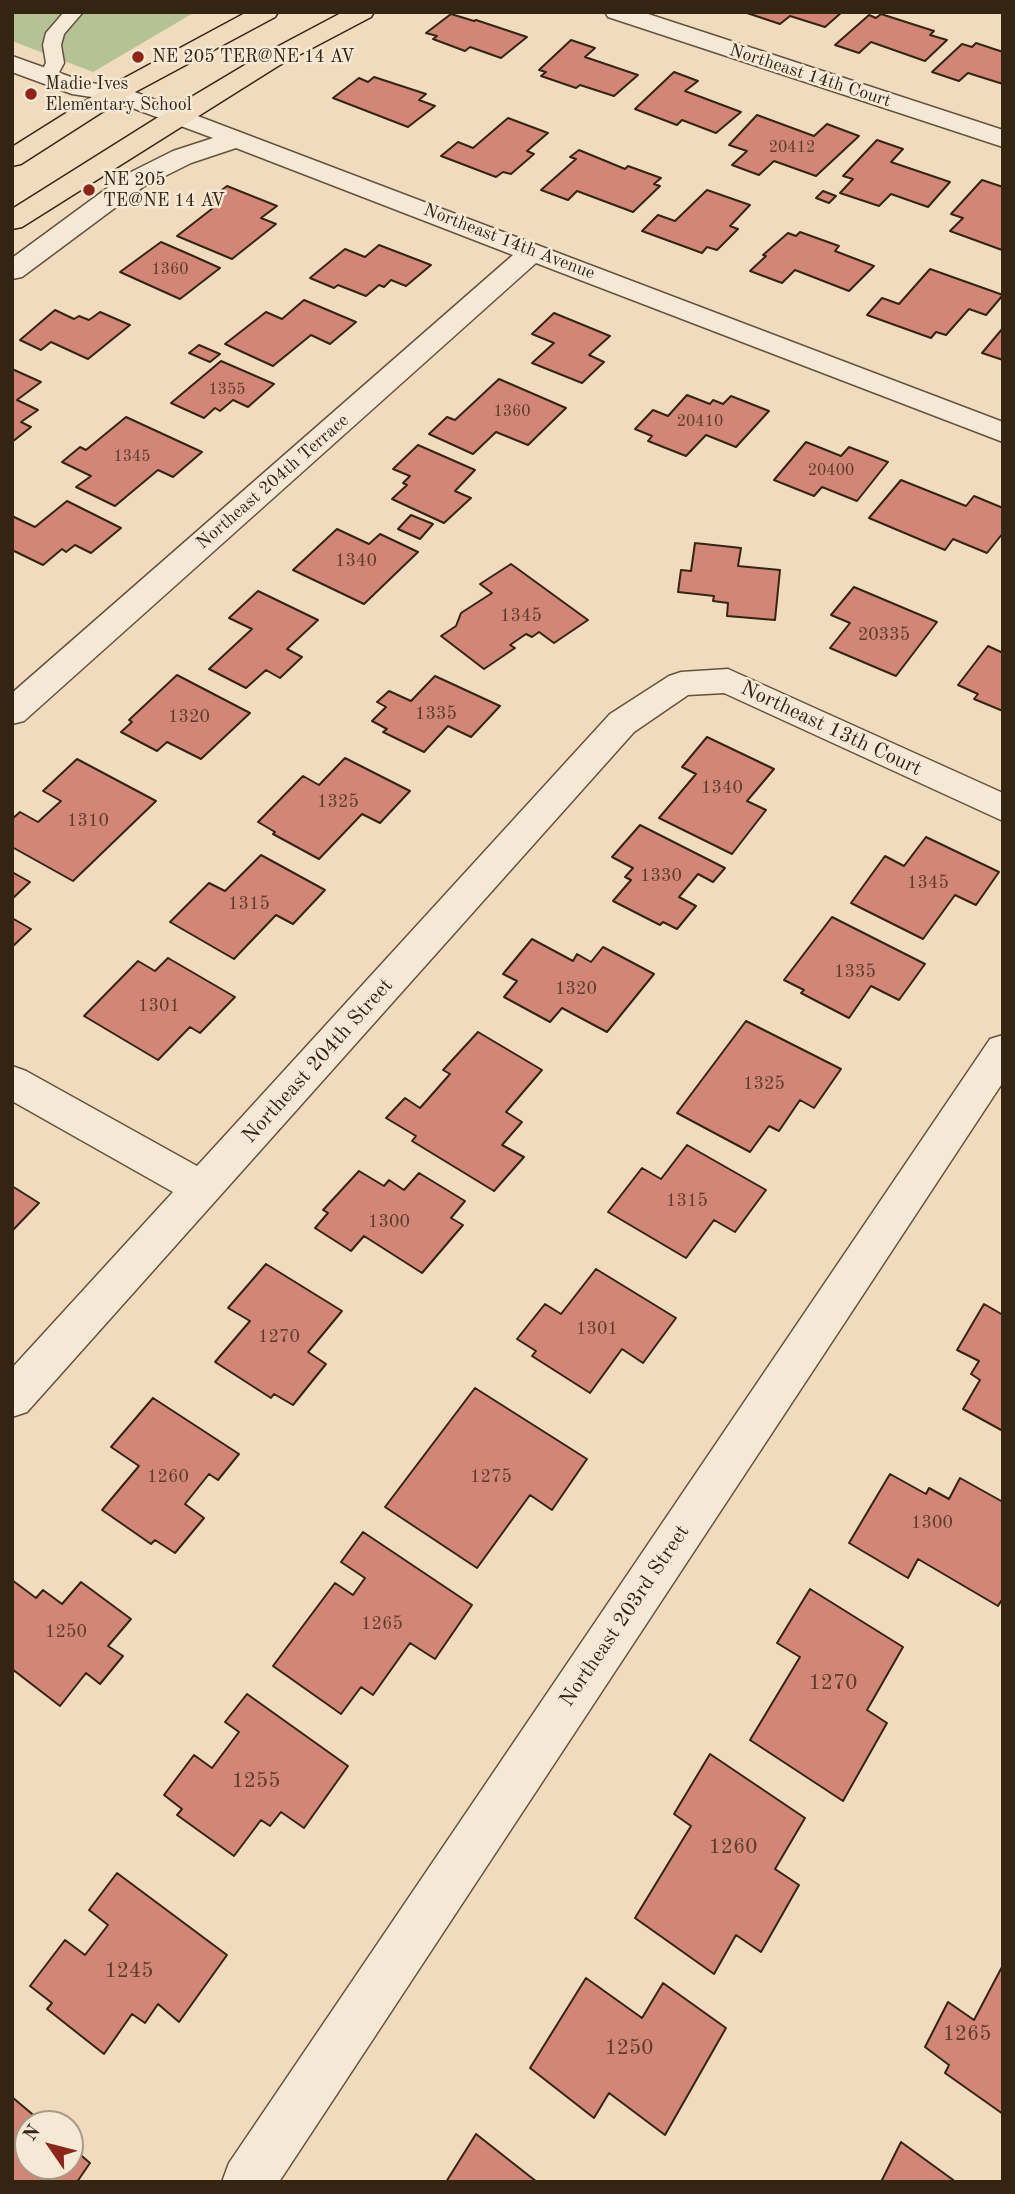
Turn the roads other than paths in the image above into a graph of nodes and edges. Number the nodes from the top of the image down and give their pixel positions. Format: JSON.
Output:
{"nodes":[{"id":1,"x":74,"y":12,"type":"edge"},
{"id":2,"x":266,"y":12,"type":"edge"},
{"id":3,"x":362,"y":12,"type":"edge"},
{"id":4,"x":617,"y":12,"type":"edge"},
{"id":5,"x":12,"y":63,"type":"edge"},
{"id":6,"x":48,"y":76,"type":"junction"},
{"id":7,"x":115,"y":93,"type":"junction"},
{"id":8,"x":177,"y":116,"type":"junction"},
{"id":9,"x":237,"y":139,"type":"junction"},
{"id":10,"x":1003,"y":139,"type":"edge"},
{"id":11,"x":12,"y":158,"type":"edge"},
{"id":12,"x":12,"y":221,"type":"edge"},
{"id":13,"x":534,"y":251,"type":"junction"},
{"id":14,"x":12,"y":271,"type":"edge"},
{"id":15,"x":1003,"y":433,"type":"edge"},
{"id":16,"x":12,"y":712,"type":"edge"},
{"id":17,"x":622,"y":723,"type":"joint"},
{"id":18,"x":1003,"y":808,"type":"edge"},
{"id":19,"x":1003,"y":1050,"type":"edge"},
{"id":20,"x":12,"y":1082,"type":"edge"},
{"id":21,"x":203,"y":1189,"type":"junction"},
{"id":22,"x":12,"y":1398,"type":"edge"},
{"id":23,"x":248,"y":2182,"type":"edge"}],
"edges":[{"from":1,"to":6,"type":"lane"},
{"from":2,"to":7,"type":"main road"},
{"from":3,"to":8,"type":"main road"},
{"from":4,"to":10,"type":"street","name":"Northeast 14th Court"},
{"from":5,"to":6,"type":"street","name":"Northeast 14th Avenue"},
{"from":6,"to":7,"type":"street","name":"Northeast 14th Avenue"},
{"from":7,"to":8,"type":"street","name":"Northeast 14th Avenue"},
{"from":7,"to":11,"type":"main road"},
{"from":8,"to":9,"type":"street","name":"Northeast 14th Avenue"},
{"from":8,"to":12,"type":"main road"},
{"from":9,"to":13,"type":"street","name":"Northeast 14th Avenue"},
{"from":9,"to":14,"type":"street"},
{"from":13,"to":15,"type":"street","name":"Northeast 14th Avenue"},
{"from":13,"to":16,"type":"street","name":"Northeast 204th Terrace"},
{"from":17,"to":18,"type":"street","name":"Northeast 13th Court"},
{"from":17,"to":21,"type":"street","name":"Northeast 204th Street"},
{"from":19,"to":23,"type":"street","name":"Northeast 203rd Street"},
{"from":20,"to":21,"type":"street"},
{"from":21,"to":22,"type":"street","name":"Northeast 204th Street"}]}
